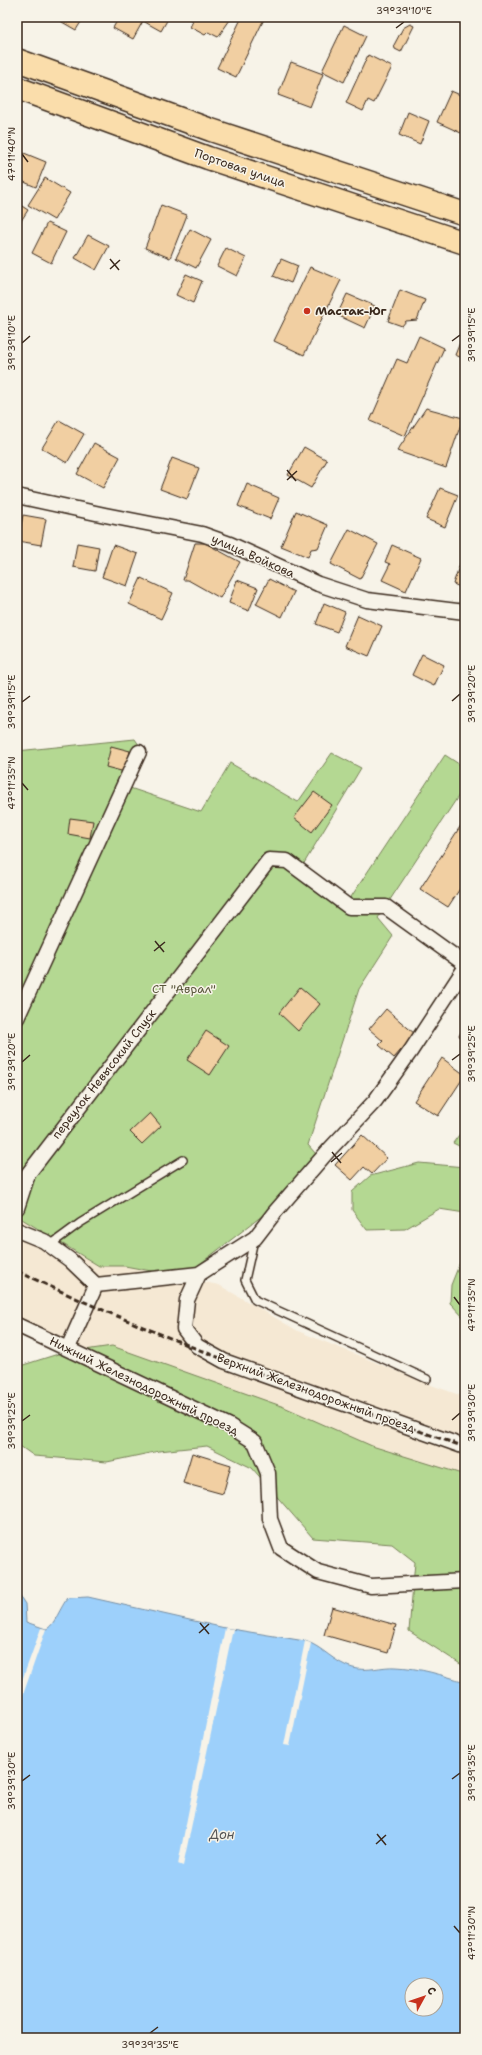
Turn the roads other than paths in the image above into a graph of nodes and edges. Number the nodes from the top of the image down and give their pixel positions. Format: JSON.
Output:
{"nodes":[{"id":1,"x":17,"y":60,"type":"edge"},
{"id":2,"x":17,"y":88,"type":"edge"},
{"id":3,"x":465,"y":214,"type":"edge"},
{"id":4,"x":465,"y":243,"type":"edge"},
{"id":5,"x":17,"y":496,"type":"edge"},
{"id":6,"x":465,"y":612,"type":"edge"},
{"id":7,"x":139,"y":752,"type":"dead end"},
{"id":8,"x":465,"y":964,"type":"edge"},
{"id":9,"x":465,"y":968,"type":"edge"},
{"id":10,"x":17,"y":1018,"type":"edge"},
{"id":11,"x":183,"y":1160,"type":"dead end"},
{"id":12,"x":17,"y":1208,"type":"edge"},
{"id":13,"x":17,"y":1230,"type":"edge"},
{"id":14,"x":254,"y":1238,"type":"junction"},
{"id":15,"x":50,"y":1245,"type":"junction"},
{"id":16,"x":199,"y":1274,"type":"junction"},
{"id":17,"x":96,"y":1285,"type":"junction"},
{"id":18,"x":17,"y":1324,"type":"edge"},
{"id":19,"x":68,"y":1348,"type":"junction"},
{"id":20,"x":427,"y":1379,"type":"dead end"},
{"id":21,"x":465,"y":1447,"type":"edge"},
{"id":22,"x":465,"y":1582,"type":"edge"}],
"edges":[{"from":1,"to":3,"type":"main road"},
{"from":2,"to":4,"type":"main road","name":"Портовая улица"},
{"from":5,"to":6,"type":"street","name":"улица Войкова"},
{"from":7,"to":10,"type":"street"},
{"from":8,"to":12,"type":"street","name":"переулок Невысокий Спуск"},
{"from":9,"to":14,"type":"street"},
{"from":11,"to":15,"type":"lane"},
{"from":13,"to":15,"type":"street"},
{"from":14,"to":16,"type":"street"},
{"from":14,"to":20,"type":"lane"},
{"from":15,"to":17,"type":"street"},
{"from":16,"to":17,"type":"street"},
{"from":16,"to":21,"type":"street","name":"Верхний Железнодорожный проезд"},
{"from":17,"to":19,"type":"street"},
{"from":18,"to":19,"type":"street","name":"Нижний Железнодорожный проезд"},
{"from":19,"to":22,"type":"street","name":"Нижний Железнодорожный проезд"}]}
